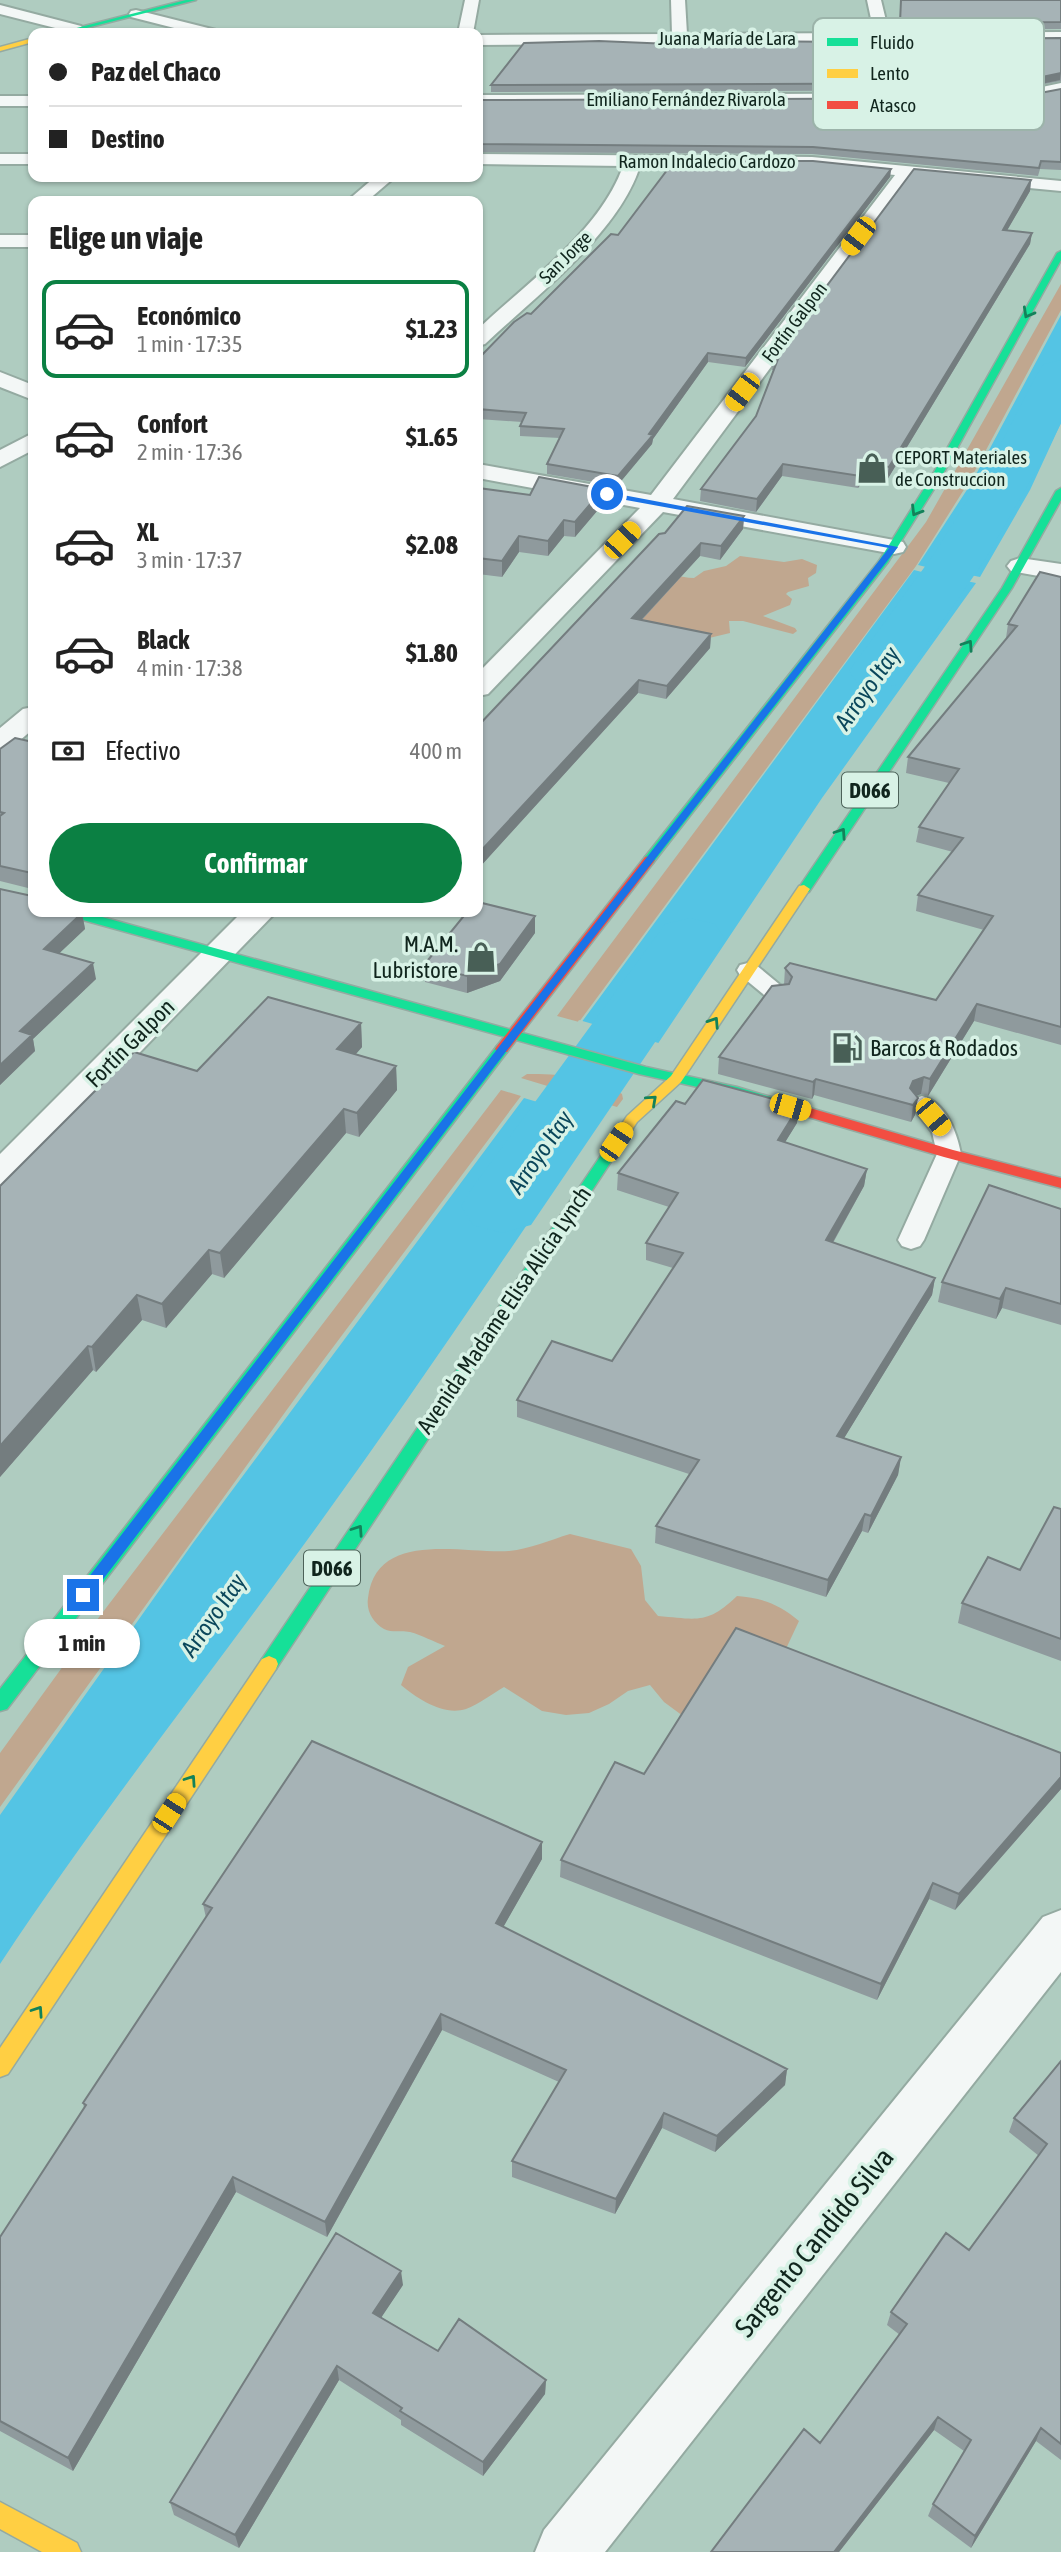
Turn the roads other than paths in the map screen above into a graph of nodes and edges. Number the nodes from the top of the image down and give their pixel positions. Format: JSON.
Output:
{"nodes":[{"id":1,"x":193,"y":0,"type":"edge"},
{"id":2,"x":472,"y":0,"type":"edge"},
{"id":3,"x":678,"y":0,"type":"edge"},
{"id":4,"x":874,"y":0,"type":"edge"},
{"id":5,"x":0,"y":9,"type":"edge"},
{"id":6,"x":136,"y":14,"type":"junction"},
{"id":7,"x":878,"y":18,"type":"edge"},
{"id":8,"x":59,"y":28,"type":"edge"},
{"id":9,"x":80,"y":28,"type":"edge"},
{"id":10,"x":191,"y":28,"type":"edge"},
{"id":11,"x":468,"y":28,"type":"edge"},
{"id":12,"x":813,"y":38,"type":"edge"},
{"id":13,"x":680,"y":39,"type":"junction"},
{"id":14,"x":483,"y":40,"type":"edge"},
{"id":15,"x":28,"y":41,"type":"edge"},
{"id":16,"x":0,"y":49,"type":"edge"},
{"id":17,"x":1061,"y":88,"type":"edge"},
{"id":18,"x":1044,"y":93,"type":"edge"},
{"id":19,"x":813,"y":99,"type":"edge"},
{"id":20,"x":0,"y":100,"type":"edge"},
{"id":21,"x":483,"y":100,"type":"edge"},
{"id":22,"x":28,"y":101,"type":"edge"},
{"id":23,"x":0,"y":159,"type":"edge"},
{"id":24,"x":28,"y":159,"type":"edge"},
{"id":25,"x":483,"y":159,"type":"edge"},
{"id":26,"x":633,"y":161,"type":"junction"},
{"id":27,"x":908,"y":170,"type":"junction"},
{"id":28,"x":380,"y":182,"type":"edge"},
{"id":29,"x":1061,"y":186,"type":"edge"},
{"id":30,"x":362,"y":196,"type":"edge"},
{"id":31,"x":28,"y":241,"type":"edge"},
{"id":32,"x":0,"y":242,"type":"edge"},
{"id":33,"x":1061,"y":253,"type":"edge"},
{"id":34,"x":483,"y":335,"type":"edge"},
{"id":35,"x":0,"y":379,"type":"edge"},
{"id":36,"x":28,"y":391,"type":"edge"},
{"id":37,"x":28,"y":443,"type":"edge"},
{"id":38,"x":0,"y":460,"type":"edge"},
{"id":39,"x":483,"y":472,"type":"edge"},
{"id":40,"x":1061,"y":491,"type":"edge"},
{"id":41,"x":658,"y":503,"type":"junction"},
{"id":42,"x":894,"y":547,"type":"junction"},
{"id":43,"x":1020,"y":566,"type":"junction"},
{"id":44,"x":1061,"y":572,"type":"edge"},
{"id":45,"x":483,"y":683,"type":"edge"},
{"id":46,"x":28,"y":719,"type":"edge"},
{"id":47,"x":0,"y":743,"type":"edge"},
{"id":48,"x":88,"y":917,"type":"edge"},
{"id":49,"x":255,"y":917,"type":"edge"},
{"id":50,"x":220,"y":953,"type":"junction"},
{"id":51,"x":748,"y":970,"type":"junction"},
{"id":52,"x":777,"y":994,"type":"edge"},
{"id":53,"x":514,"y":1034,"type":"junction"},
{"id":54,"x":676,"y":1079,"type":"junction"},
{"id":55,"x":922,"y":1104,"type":"dead end"},
{"id":56,"x":949,"y":1154,"type":"junction"},
{"id":57,"x":0,"y":1175,"type":"edge"},
{"id":58,"x":1061,"y":1183,"type":"edge"},
{"id":59,"x":911,"y":1240,"type":"dead end"},
{"id":60,"x":0,"y":1703,"type":"edge"},
{"id":61,"x":1061,"y":1933,"type":"edge"},
{"id":62,"x":0,"y":2067,"type":"edge"},
{"id":63,"x":0,"y":2515,"type":"edge"},
{"id":64,"x":68,"y":2552,"type":"edge"},
{"id":65,"x":566,"y":2552,"type":"edge"}],
"edges":[{"from":1,"to":6,"type":"main road"},
{"from":2,"to":11,"type":"street"},
{"from":3,"to":13,"type":"street"},
{"from":4,"to":7,"type":"street"},
{"from":5,"to":8,"type":"street"},
{"from":6,"to":9,"type":"main road"},
{"from":6,"to":10,"type":"street"},
{"from":12,"to":13,"type":"street","name":"Juana María de Lara"},
{"from":13,"to":14,"type":"street","name":"Juana María de Lara"},
{"from":15,"to":16,"type":"main road"},
{"from":17,"to":18,"type":"street","name":"Emiliano Fernández Rivarola"},
{"from":19,"to":21,"type":"street","name":"Emiliano Fernández Rivarola"},
{"from":20,"to":22,"type":"street"},
{"from":23,"to":24,"type":"street"},
{"from":25,"to":26,"type":"street","name":"Ramon Indalecio Cardozo"},
{"from":26,"to":27,"type":"street","name":"Ramon Indalecio Cardozo"},
{"from":26,"to":34,"type":"street","name":"San Jorge"},
{"from":27,"to":29,"type":"street","name":"Ramon Indalecio Cardozo"},
{"from":27,"to":41,"type":"street","name":"Fortín Galpon"},
{"from":28,"to":30,"type":"street"},
{"from":31,"to":32,"type":"street"},
{"from":33,"to":42,"type":"main road","one_way":true},
{"from":35,"to":36,"type":"street"},
{"from":37,"to":38,"type":"street"},
{"from":39,"to":41,"type":"street"},
{"from":40,"to":43,"type":"main road","name":"Avenida Madame Elisa Alicia Lynch","number":"D066"},
{"from":41,"to":42,"type":"street"},
{"from":41,"to":45,"type":"street","name":"Fortín Galpon"},
{"from":42,"to":53,"type":"main road"},
{"from":43,"to":44,"type":"street"},
{"from":51,"to":43,"type":"main road","name":"Avenida Madame Elisa Alicia Lynch","number":"D066","one_way":true},
{"from":46,"to":47,"type":"street"},
{"from":48,"to":50,"type":"main road"},
{"from":49,"to":50,"type":"street","name":"Fortín Galpon"},
{"from":50,"to":53,"type":"main road"},
{"from":50,"to":57,"type":"street","name":"Fortín Galpon"},
{"from":51,"to":52,"type":"lane"},
{"from":54,"to":51,"type":"main road","name":"Avenida Madame Elisa Alicia Lynch","number":"D066","one_way":true},
{"from":53,"to":54,"type":"main road"},
{"from":53,"to":60,"type":"main road"},
{"from":54,"to":56,"type":"main road"},
{"from":62,"to":54,"type":"main road","name":"Avenida Madame Elisa Alicia Lynch","number":"D066","one_way":true},
{"from":55,"to":56,"type":"lane"},
{"from":56,"to":58,"type":"main road"},
{"from":56,"to":59,"type":"lane"},
{"from":61,"to":65,"type":"street","name":"Sargento Candido Silva"},
{"from":63,"to":64,"type":"main road"}]}
